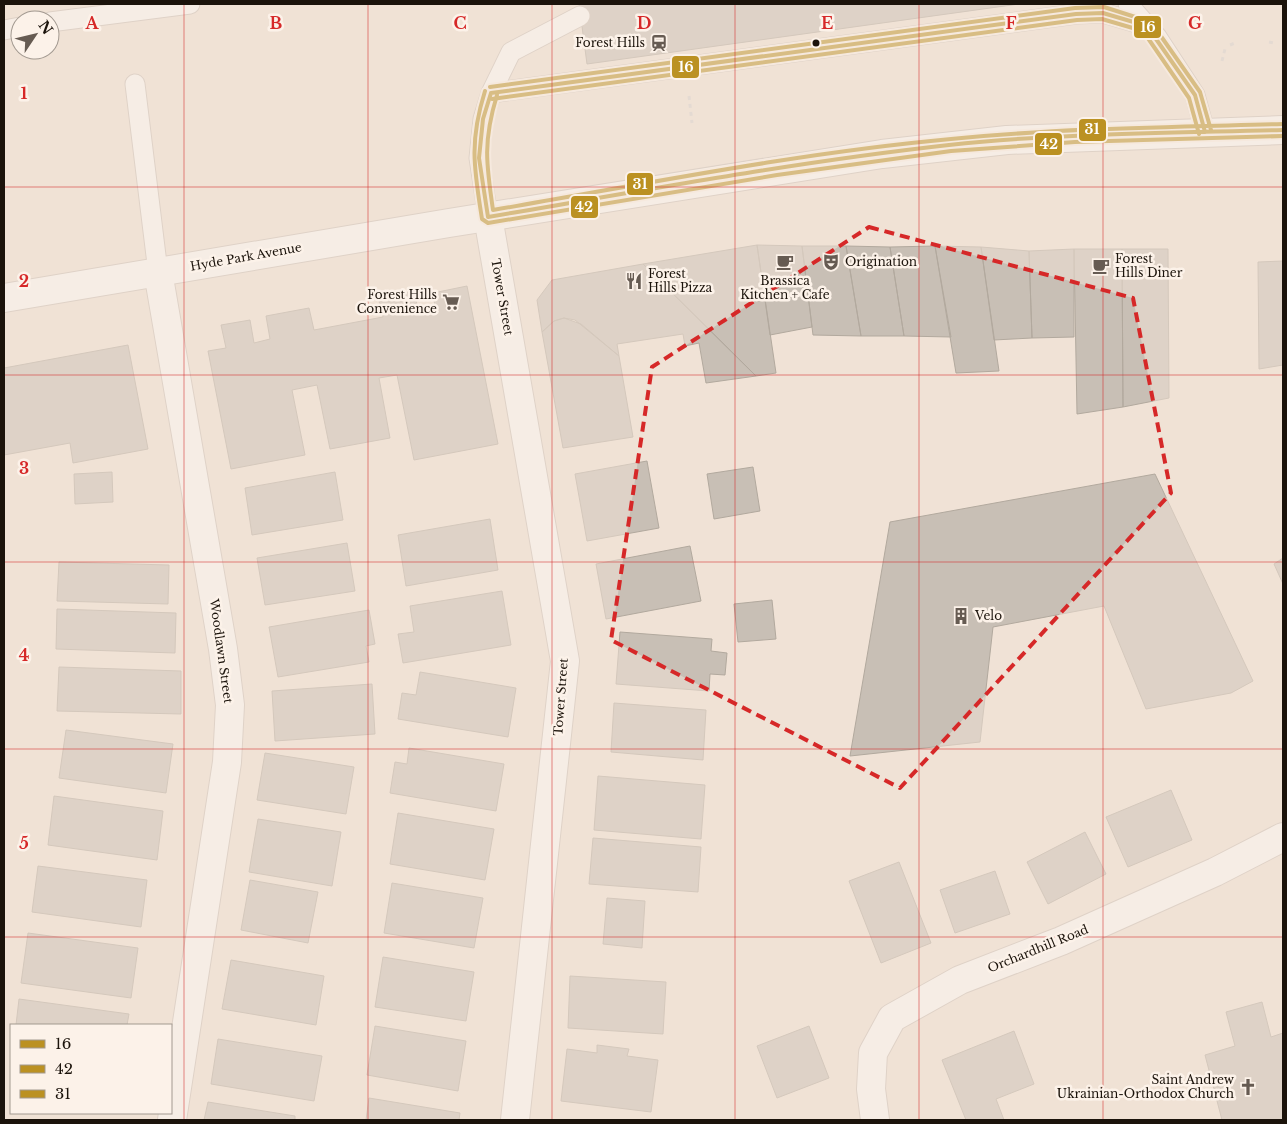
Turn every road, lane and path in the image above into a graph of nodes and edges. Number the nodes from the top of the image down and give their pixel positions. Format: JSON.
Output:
{"nodes":[{"id":1,"x":190,"y":4,"type":"edge"},
{"id":2,"x":1128,"y":4,"type":"edge"},
{"id":3,"x":580,"y":16,"type":"dead end"},
{"id":4,"x":60,"y":21,"type":"edge"},
{"id":5,"x":1148,"y":26,"type":"junction"},
{"id":6,"x":1269,"y":42,"type":"dead end"},
{"id":7,"x":1235,"y":43,"type":"dead end"},
{"id":8,"x":1274,"y":43,"type":"dead end"},
{"id":9,"x":1230,"y":45,"type":"dead end"},
{"id":10,"x":1225,"y":48,"type":"dead end"},
{"id":11,"x":1222,"y":61,"type":"dead end"},
{"id":12,"x":135,"y":84,"type":"dead end"},
{"id":13,"x":491,"y":93,"type":"junction"},
{"id":14,"x":689,"y":94,"type":"dead end"},
{"id":15,"x":692,"y":123,"type":"dead end"},
{"id":16,"x":1283,"y":130,"type":"edge"},
{"id":17,"x":1205,"y":132,"type":"junction"},
{"id":18,"x":488,"y":218,"type":"junction"},
{"id":19,"x":158,"y":272,"type":"junction"},
{"id":20,"x":4,"y":298,"type":"edge"},
{"id":21,"x":1283,"y":837,"type":"edge"},
{"id":22,"x":172,"y":1120,"type":"edge"},
{"id":23,"x":515,"y":1120,"type":"edge"},
{"id":24,"x":875,"y":1120,"type":"edge"}],
"edges":[{"from":1,"to":4,"type":"lane"},
{"from":2,"to":5,"type":"lane"},
{"from":3,"to":13,"type":"lane"},
{"from":5,"to":13,"type":"lane"},
{"from":5,"to":17,"type":"lane"},
{"from":6,"to":8,"type":"path"},
{"from":7,"to":9,"type":"path"},
{"from":10,"to":11,"type":"path"},
{"from":12,"to":19,"type":"lane"},
{"from":13,"to":18,"type":"lane"},
{"from":14,"to":15,"type":"path"},
{"from":16,"to":17,"type":"street","name":"Hyde Park Avenue"},
{"from":17,"to":18,"type":"street","name":"Hyde Park Avenue"},
{"from":18,"to":19,"type":"street","name":"Hyde Park Avenue"},
{"from":18,"to":23,"type":"street","name":"Tower Street"},
{"from":19,"to":20,"type":"street","name":"Hyde Park Avenue"},
{"from":19,"to":22,"type":"street","name":"Woodlawn Street"},
{"from":21,"to":24,"type":"street","name":"Orchardhill Road"}]}
